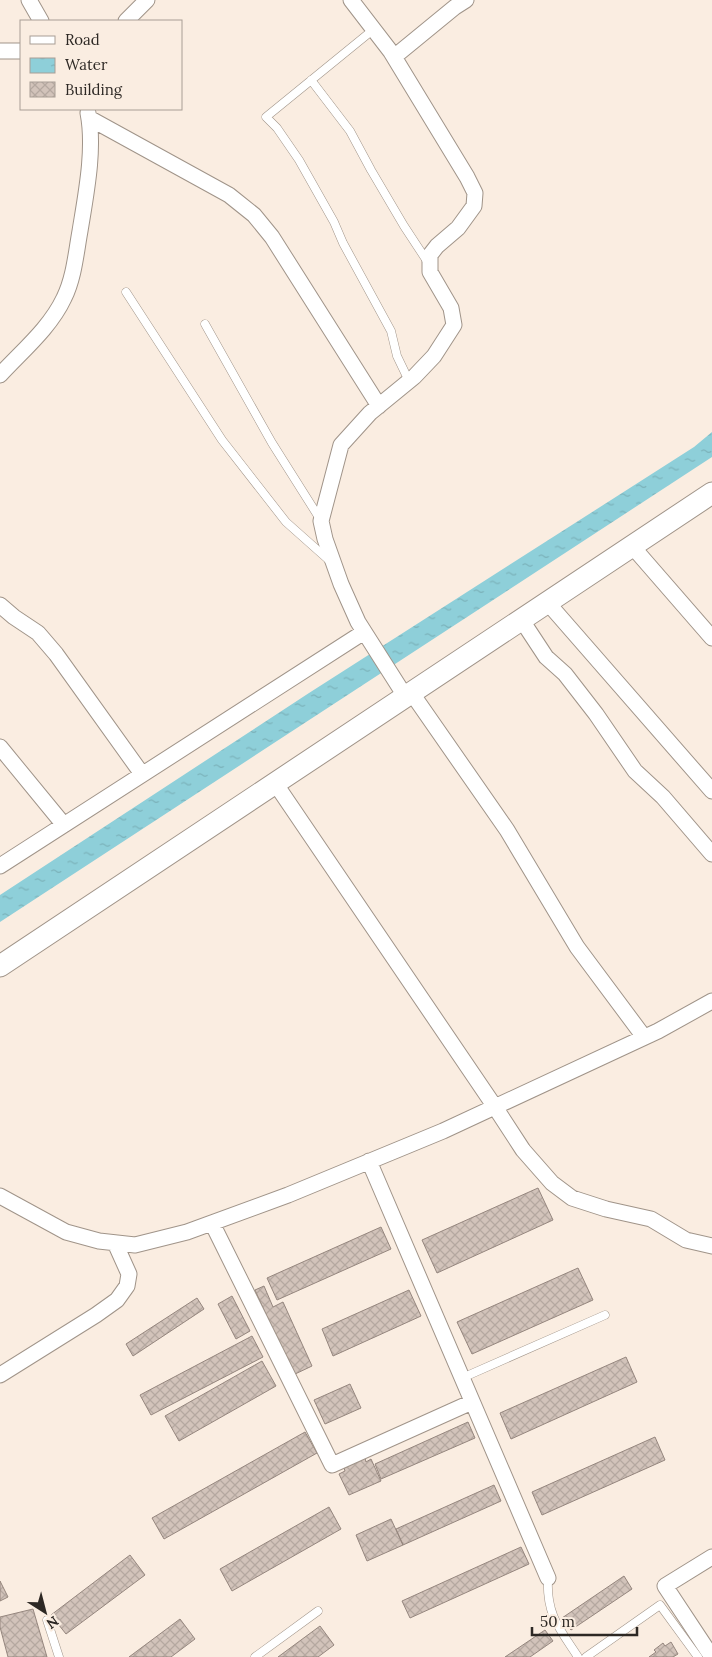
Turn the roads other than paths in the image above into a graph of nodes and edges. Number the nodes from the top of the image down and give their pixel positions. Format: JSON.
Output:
{"nodes":[{"id":1,"x":29,"y":0,"type":"edge"},
{"id":2,"x":147,"y":0,"type":"edge"},
{"id":3,"x":352,"y":0,"type":"edge"},
{"id":4,"x":466,"y":0,"type":"edge"},
{"id":5,"x":40,"y":20,"type":"edge"},
{"id":6,"x":127,"y":20,"type":"edge"},
{"id":7,"x":374,"y":29,"type":"junction"},
{"id":8,"x":0,"y":51,"type":"edge"},
{"id":9,"x":20,"y":51,"type":"edge"},
{"id":10,"x":394,"y":56,"type":"junction"},
{"id":11,"x":311,"y":80,"type":"junction"},
{"id":12,"x":88,"y":113,"type":"edge"},
{"id":13,"x":430,"y":264,"type":"junction"},
{"id":14,"x":126,"y":292,"type":"dead end"},
{"id":15,"x":205,"y":324,"type":"dead end"},
{"id":16,"x":0,"y":374,"type":"edge"},
{"id":17,"x":409,"y":381,"type":"junction"},
{"id":18,"x":379,"y":406,"type":"junction"},
{"id":19,"x":712,"y":493,"type":"edge"},
{"id":20,"x":321,"y":521,"type":"junction"},
{"id":21,"x":632,"y":546,"type":"junction"},
{"id":22,"x":334,"y":565,"type":"junction"},
{"id":23,"x":547,"y":602,"type":"junction"},
{"id":24,"x":0,"y":605,"type":"edge"},
{"id":25,"x":521,"y":619,"type":"junction"},
{"id":26,"x":364,"y":632,"type":"junction"},
{"id":27,"x":712,"y":638,"type":"edge"},
{"id":28,"x":408,"y":694,"type":"junction"},
{"id":29,"x":0,"y":747,"type":"edge"},
{"id":30,"x":142,"y":774,"type":"junction"},
{"id":31,"x":275,"y":783,"type":"junction"},
{"id":32,"x":712,"y":791,"type":"edge"},
{"id":33,"x":64,"y":825,"type":"junction"},
{"id":34,"x":712,"y":854,"type":"edge"},
{"id":35,"x":0,"y":866,"type":"edge"},
{"id":36,"x":0,"y":966,"type":"edge"},
{"id":37,"x":712,"y":1001,"type":"edge"},
{"id":38,"x":644,"y":1037,"type":"junction"},
{"id":39,"x":495,"y":1107,"type":"junction"},
{"id":40,"x":369,"y":1162,"type":"junction"},
{"id":41,"x":0,"y":1196,"type":"edge"},
{"id":42,"x":212,"y":1222,"type":"junction"},
{"id":43,"x":116,"y":1243,"type":"junction"},
{"id":44,"x":712,"y":1246,"type":"edge"},
{"id":45,"x":605,"y":1315,"type":"dead end"},
{"id":46,"x":1,"y":1371,"type":"edge"},
{"id":47,"x":462,"y":1378,"type":"junction"},
{"id":48,"x":472,"y":1402,"type":"junction"},
{"id":49,"x":712,"y":1557,"type":"edge"},
{"id":50,"x":548,"y":1578,"type":"joint"},
{"id":51,"x":318,"y":1611,"type":"dead end"},
{"id":52,"x":47,"y":1620,"type":"dead end"},
{"id":53,"x":59,"y":1657,"type":"edge"},
{"id":54,"x":255,"y":1657,"type":"edge"},
{"id":55,"x":578,"y":1657,"type":"edge"},
{"id":56,"x":586,"y":1657,"type":"edge"},
{"id":57,"x":698,"y":1657,"type":"edge"},
{"id":58,"x":712,"y":1657,"type":"edge"}],
"edges":[{"from":1,"to":5,"type":"street"},
{"from":2,"to":6,"type":"street"},
{"from":3,"to":7,"type":"street"},
{"from":4,"to":10,"type":"street"},
{"from":7,"to":10,"type":"street"},
{"from":7,"to":11,"type":"lane"},
{"from":8,"to":9,"type":"street"},
{"from":10,"to":13,"type":"street"},
{"from":11,"to":13,"type":"lane"},
{"from":11,"to":17,"type":"lane"},
{"from":12,"to":16,"type":"street"},
{"from":12,"to":18,"type":"street"},
{"from":13,"to":17,"type":"street"},
{"from":14,"to":22,"type":"lane"},
{"from":15,"to":20,"type":"lane"},
{"from":17,"to":18,"type":"street"},
{"from":18,"to":20,"type":"street"},
{"from":19,"to":21,"type":"main road"},
{"from":20,"to":22,"type":"street"},
{"from":21,"to":23,"type":"main road"},
{"from":21,"to":27,"type":"street"},
{"from":22,"to":26,"type":"street"},
{"from":23,"to":25,"type":"main road"},
{"from":23,"to":32,"type":"street"},
{"from":24,"to":30,"type":"street"},
{"from":25,"to":28,"type":"main road"},
{"from":25,"to":34,"type":"street"},
{"from":26,"to":28,"type":"street"},
{"from":26,"to":30,"type":"street"},
{"from":28,"to":31,"type":"main road"},
{"from":28,"to":38,"type":"street"},
{"from":29,"to":33,"type":"street"},
{"from":30,"to":33,"type":"street"},
{"from":31,"to":36,"type":"main road"},
{"from":31,"to":39,"type":"street"},
{"from":33,"to":35,"type":"street"},
{"from":37,"to":38,"type":"street"},
{"from":38,"to":39,"type":"street"},
{"from":39,"to":40,"type":"street"},
{"from":39,"to":44,"type":"street"},
{"from":40,"to":42,"type":"street"},
{"from":40,"to":47,"type":"street"},
{"from":41,"to":43,"type":"street"},
{"from":42,"to":43,"type":"street"},
{"from":42,"to":48,"type":"street"},
{"from":43,"to":46,"type":"street"},
{"from":45,"to":47,"type":"lane"},
{"from":47,"to":48,"type":"street"},
{"from":48,"to":50,"type":"street"},
{"from":49,"to":58,"type":"street"},
{"from":50,"to":55,"type":"lane"},
{"from":51,"to":54,"type":"lane"},
{"from":52,"to":53,"type":"lane"},
{"from":56,"to":57,"type":"lane"}]}
